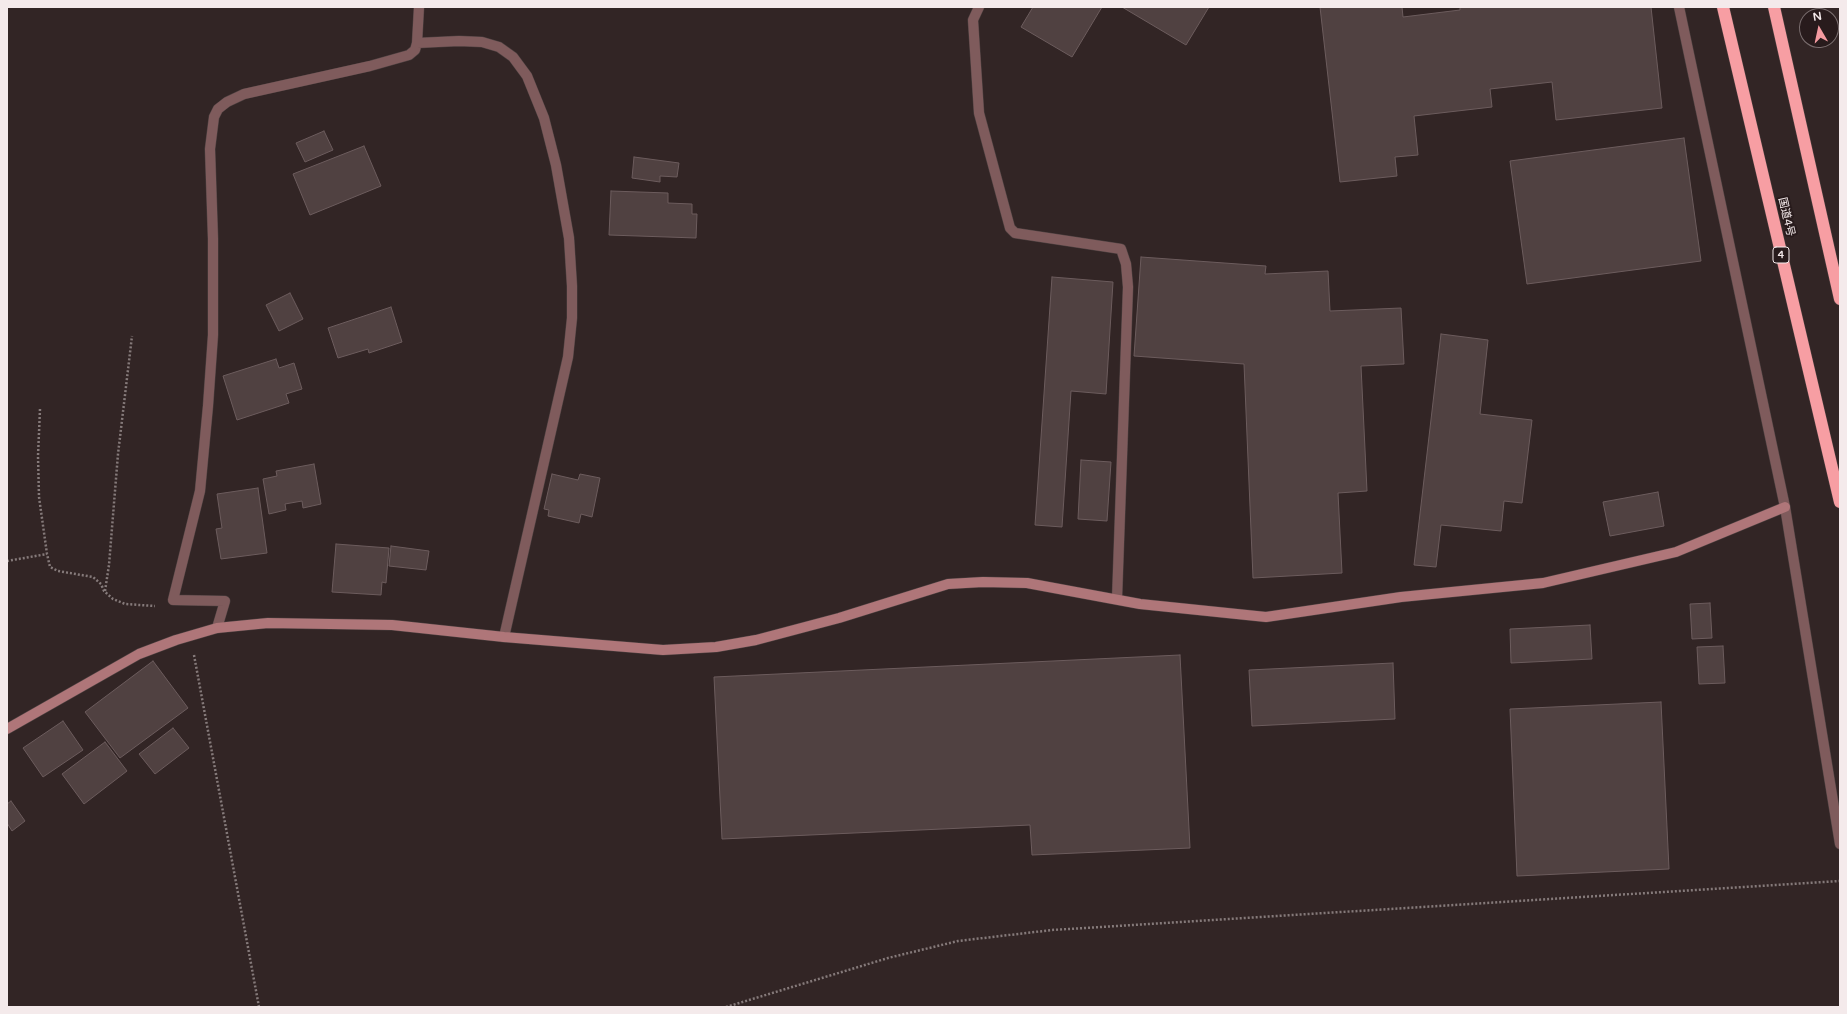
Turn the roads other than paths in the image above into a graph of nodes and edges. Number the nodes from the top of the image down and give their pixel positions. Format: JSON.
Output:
{"nodes":[{"id":1,"x":419,"y":7,"type":"edge"},
{"id":2,"x":979,"y":7,"type":"edge"},
{"id":3,"x":1679,"y":7,"type":"edge"},
{"id":4,"x":1723,"y":7,"type":"edge"},
{"id":5,"x":1774,"y":7,"type":"edge"},
{"id":6,"x":417,"y":43,"type":"junction"},
{"id":7,"x":1840,"y":299,"type":"edge"},
{"id":8,"x":1840,"y":502,"type":"edge"},
{"id":9,"x":1785,"y":507,"type":"junction"},
{"id":10,"x":1117,"y":599,"type":"junction"},
{"id":11,"x":217,"y":628,"type":"junction"},
{"id":12,"x":504,"y":637,"type":"junction"},
{"id":13,"x":7,"y":729,"type":"edge"},
{"id":14,"x":1840,"y":844,"type":"edge"}],
"edges":[{"from":1,"to":6,"type":"street"},
{"from":2,"to":10,"type":"street"},
{"from":3,"to":9,"type":"street"},
{"from":4,"to":8,"type":"highway","name":"国道4号","number":"4"},
{"from":5,"to":7,"type":"highway"},
{"from":6,"to":11,"type":"street"},
{"from":6,"to":12,"type":"street"},
{"from":9,"to":10,"type":"street"},
{"from":9,"to":14,"type":"street"},
{"from":10,"to":12,"type":"street"},
{"from":11,"to":12,"type":"street"},
{"from":11,"to":13,"type":"street"}]}
